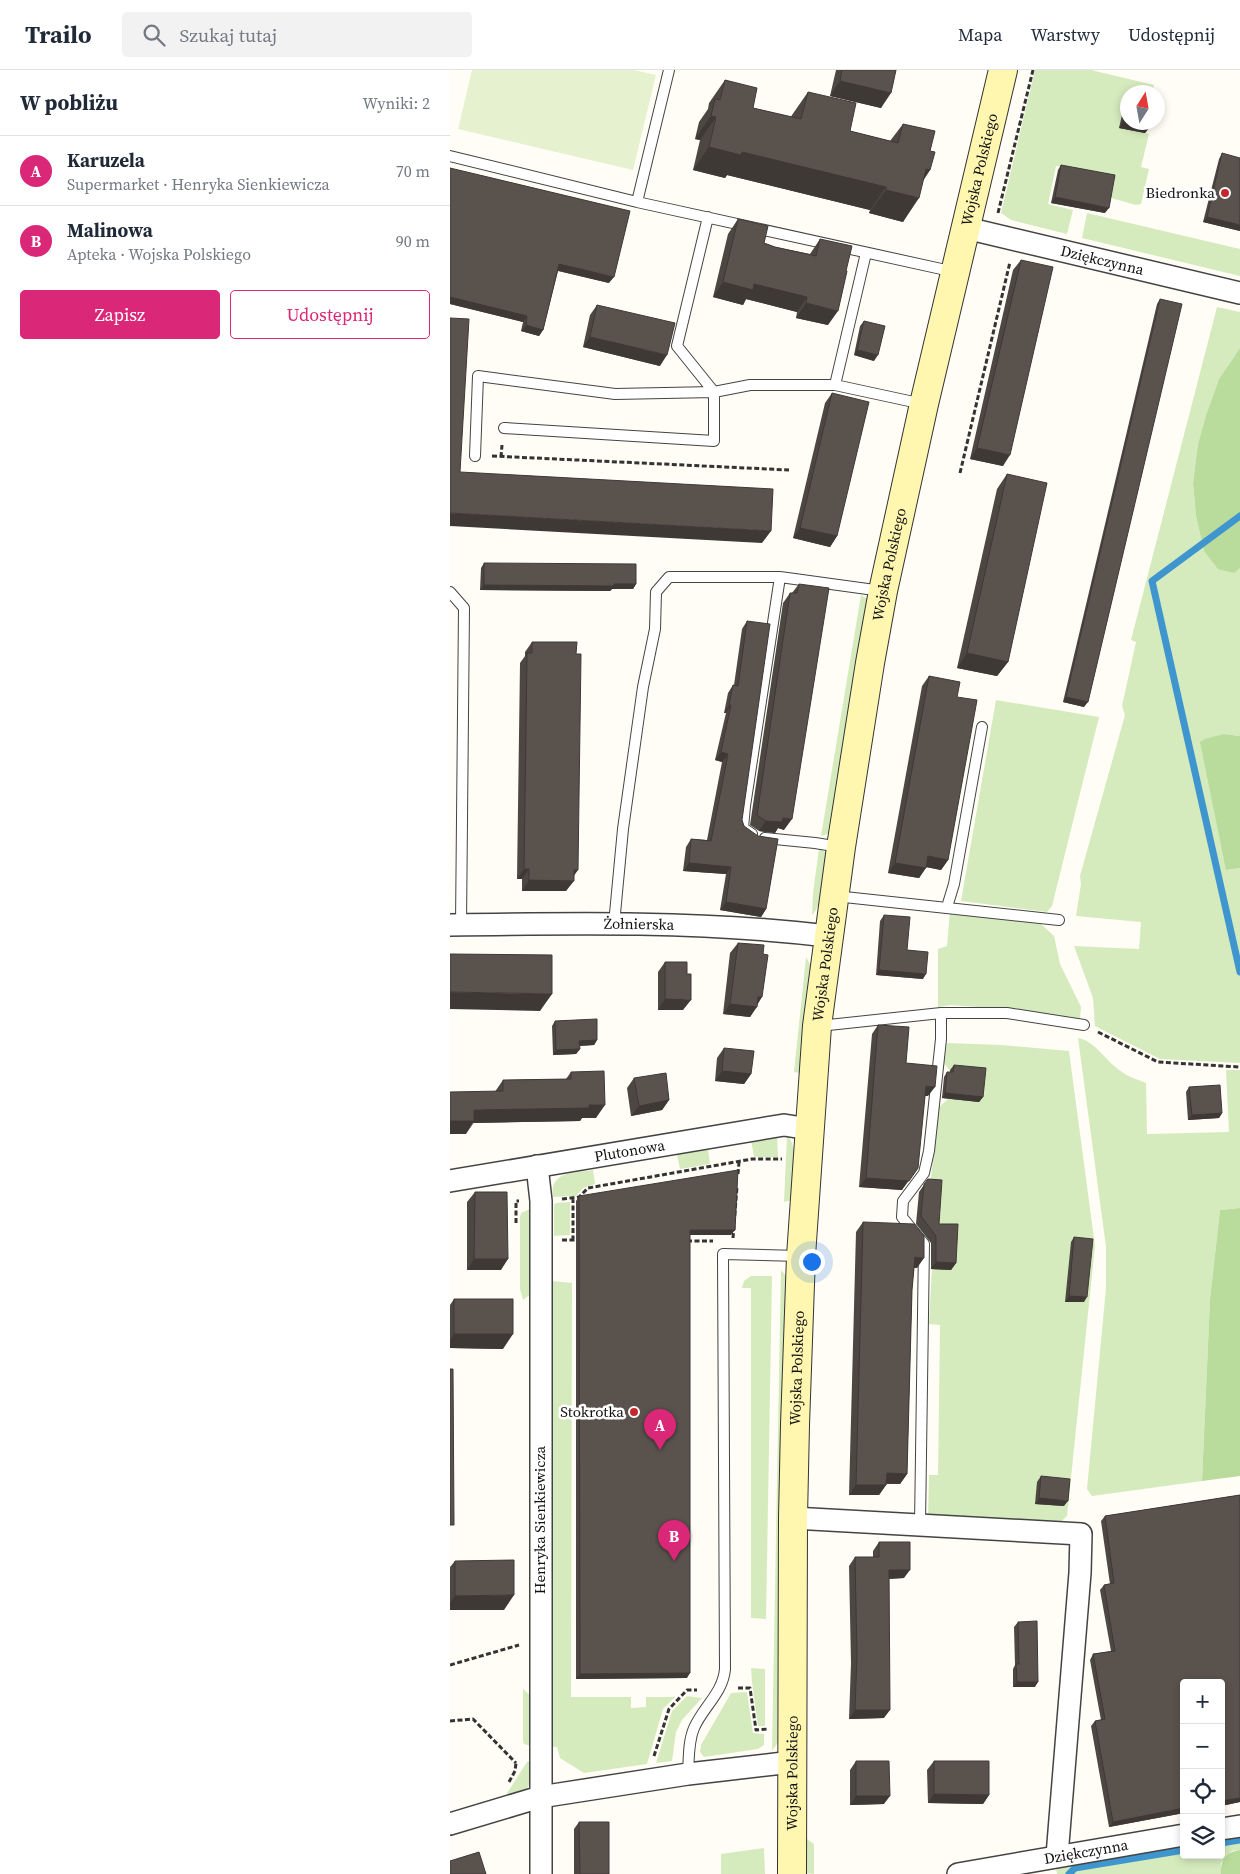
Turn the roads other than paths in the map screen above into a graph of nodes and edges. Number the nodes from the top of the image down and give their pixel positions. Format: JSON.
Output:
{"nodes":[{"id":1,"x":669,"y":70,"type":"edge"},
{"id":2,"x":1003,"y":70,"type":"edge"},
{"id":3,"x":450,"y":156,"type":"edge"},
{"id":4,"x":638,"y":202,"type":"junction"},
{"id":5,"x":708,"y":217,"type":"junction"},
{"id":6,"x":966,"y":228,"type":"junction"},
{"id":7,"x":866,"y":253,"type":"junction"},
{"id":8,"x":956,"y":272,"type":"junction"},
{"id":9,"x":1240,"y":293,"type":"edge"},
{"id":10,"x":835,"y":385,"type":"junction"},
{"id":11,"x":714,"y":392,"type":"junction"},
{"id":12,"x":924,"y":404,"type":"junction"},
{"id":13,"x":504,"y":428,"type":"dead end"},
{"id":14,"x":476,"y":456,"type":"road end"},
{"id":15,"x":780,"y":577,"type":"junction"},
{"id":16,"x":883,"y":591,"type":"junction"},
{"id":17,"x":450,"y":592,"type":"edge"},
{"id":18,"x":982,"y":727,"type":"dead end"},
{"id":19,"x":841,"y":847,"type":"junction"},
{"id":20,"x":834,"y":896,"type":"junction"},
{"id":21,"x":948,"y":907,"type":"junction"},
{"id":22,"x":1059,"y":920,"type":"dead end"},
{"id":23,"x":614,"y":924,"type":"junction"},
{"id":24,"x":456,"y":925,"type":"edge"},
{"id":25,"x":828,"y":936,"type":"junction"},
{"id":26,"x":941,"y":1013,"type":"junction"},
{"id":27,"x":1084,"y":1025,"type":"road end"},
{"id":28,"x":817,"y":1026,"type":"junction"},
{"id":29,"x":809,"y":1128,"type":"junction"},
{"id":30,"x":537,"y":1166,"type":"junction"},
{"id":31,"x":450,"y":1181,"type":"edge"},
{"id":32,"x":801,"y":1256,"type":"junction"},
{"id":33,"x":793,"y":1518,"type":"junction"},
{"id":34,"x":920,"y":1525,"type":"junction"},
{"id":35,"x":792,"y":1762,"type":"junction"},
{"id":36,"x":688,"y":1774,"type":"junction"},
{"id":37,"x":540,"y":1797,"type":"junction"},
{"id":38,"x":450,"y":1824,"type":"edge"},
{"id":39,"x":1240,"y":1826,"type":"edge"},
{"id":40,"x":1225,"y":1828,"type":"edge"},
{"id":41,"x":1180,"y":1837,"type":"edge"},
{"id":42,"x":1057,"y":1856,"type":"junction"},
{"id":43,"x":541,"y":1874,"type":"edge"},
{"id":44,"x":792,"y":1874,"type":"edge"},
{"id":45,"x":958,"y":1874,"type":"edge"}],
"edges":[{"from":1,"to":4,"type":"lane"},
{"from":2,"to":6,"type":"street","name":"Wojska Polskiego"},
{"from":3,"to":4,"type":"lane"},
{"from":4,"to":5,"type":"lane"},
{"from":5,"to":7,"type":"lane"},
{"from":5,"to":11,"type":"lane"},
{"from":6,"to":8,"type":"street","name":"Wojska Polskiego"},
{"from":6,"to":9,"type":"street","name":"Dziękczynna"},
{"from":7,"to":8,"type":"lane"},
{"from":7,"to":10,"type":"lane"},
{"from":8,"to":12,"type":"street","name":"Wojska Polskiego"},
{"from":10,"to":11,"type":"lane"},
{"from":10,"to":12,"type":"lane"},
{"from":11,"to":13,"type":"lane"},
{"from":11,"to":14,"type":"lane"},
{"from":12,"to":16,"type":"street","name":"Wojska Polskiego"},
{"from":15,"to":16,"type":"lane"},
{"from":15,"to":19,"type":"lane"},
{"from":15,"to":23,"type":"lane"},
{"from":16,"to":19,"type":"street","name":"Wojska Polskiego"},
{"from":17,"to":24,"type":"lane"},
{"from":18,"to":21,"type":"lane"},
{"from":19,"to":20,"type":"street","name":"Wojska Polskiego"},
{"from":20,"to":21,"type":"lane"},
{"from":20,"to":25,"type":"street","name":"Wojska Polskiego"},
{"from":21,"to":22,"type":"lane"},
{"from":23,"to":24,"type":"street","name":"Żołnierska"},
{"from":23,"to":25,"type":"street","name":"Żołnierska"},
{"from":25,"to":28,"type":"street","name":"Wojska Polskiego"},
{"from":26,"to":27,"type":"lane"},
{"from":26,"to":28,"type":"lane"},
{"from":26,"to":34,"type":"lane"},
{"from":28,"to":29,"type":"street","name":"Wojska Polskiego"},
{"from":29,"to":30,"type":"street","name":"Plutonowa"},
{"from":29,"to":32,"type":"street","name":"Wojska Polskiego"},
{"from":30,"to":31,"type":"street","name":"Plutonowa"},
{"from":30,"to":37,"type":"street","name":"Henryka Sienkiewicza"},
{"from":32,"to":33,"type":"street","name":"Wojska Polskiego"},
{"from":32,"to":36,"type":"lane"},
{"from":33,"to":34,"type":"street"},
{"from":33,"to":35,"type":"street","name":"Wojska Polskiego"},
{"from":34,"to":42,"type":"street"},
{"from":35,"to":36,"type":"street"},
{"from":35,"to":44,"type":"street","name":"Wojska Polskiego"},
{"from":36,"to":37,"type":"street"},
{"from":37,"to":38,"type":"street"},
{"from":37,"to":43,"type":"street","name":"Henryka Sienkiewicza"},
{"from":39,"to":40,"type":"street"},
{"from":41,"to":42,"type":"street","name":"Dziękczynna"},
{"from":42,"to":45,"type":"street","name":"Dziękczynna"}]}
